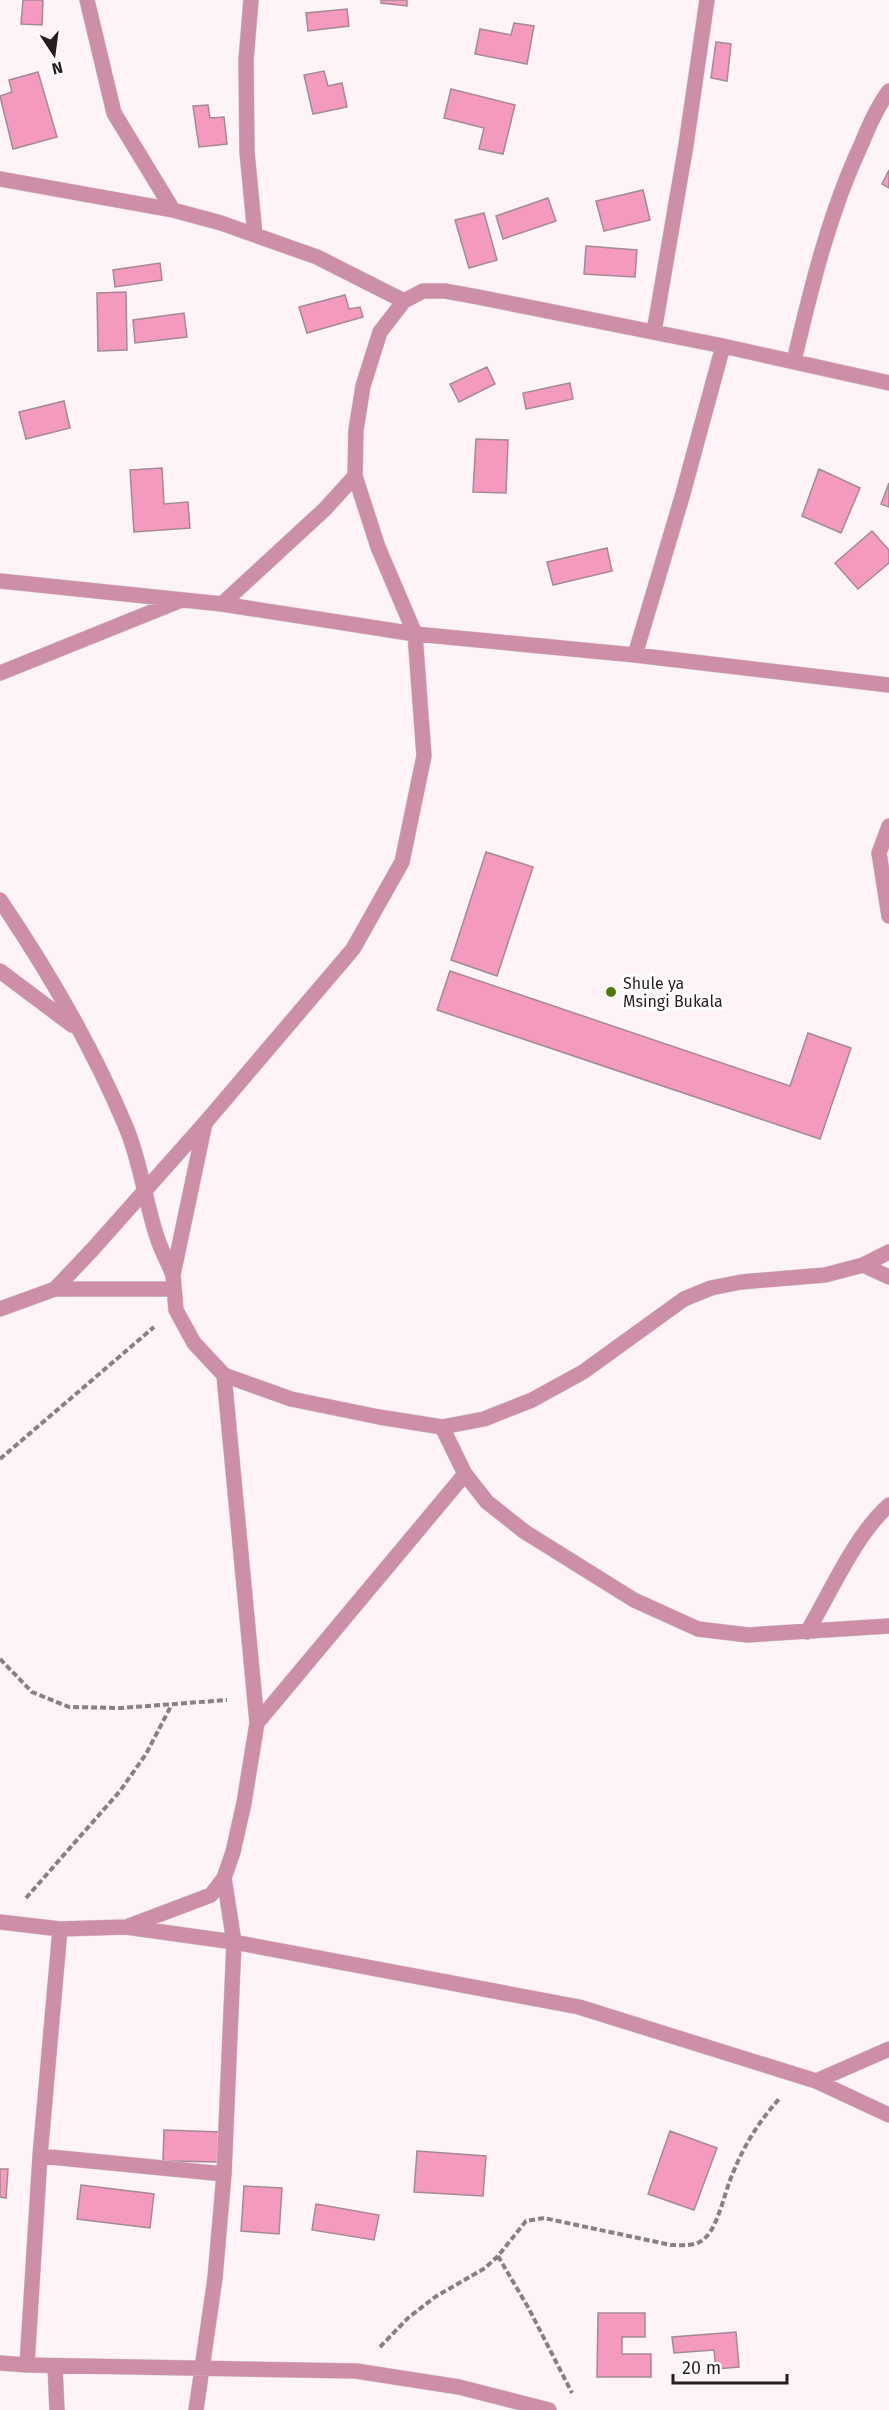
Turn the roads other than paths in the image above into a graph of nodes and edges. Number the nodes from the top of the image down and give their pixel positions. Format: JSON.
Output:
{"nodes":[{"id":1,"x":87,"y":0,"type":"edge"},
{"id":2,"x":251,"y":0,"type":"edge"},
{"id":3,"x":707,"y":0,"type":"edge"},
{"id":4,"x":889,"y":91,"type":"edge"},
{"id":5,"x":0,"y":179,"type":"edge"},
{"id":6,"x":173,"y":210,"type":"junction"},
{"id":7,"x":255,"y":235,"type":"junction"},
{"id":8,"x":404,"y":301,"type":"junction"},
{"id":9,"x":654,"y":332,"type":"junction"},
{"id":10,"x":723,"y":346,"type":"junction"},
{"id":11,"x":794,"y":361,"type":"junction"},
{"id":12,"x":889,"y":383,"type":"edge"},
{"id":13,"x":354,"y":476,"type":"junction"},
{"id":14,"x":0,"y":581,"type":"edge"},
{"id":15,"x":182,"y":600,"type":"junction"},
{"id":16,"x":222,"y":604,"type":"junction"},
{"id":17,"x":415,"y":634,"type":"junction"},
{"id":18,"x":635,"y":655,"type":"junction"},
{"id":19,"x":0,"y":674,"type":"edge"},
{"id":20,"x":889,"y":685,"type":"edge"},
{"id":21,"x":889,"y":826,"type":"edge"},
{"id":22,"x":0,"y":900,"type":"edge"},
{"id":23,"x":889,"y":916,"type":"edge"},
{"id":24,"x":0,"y":971,"type":"edge"},
{"id":25,"x":78,"y":1029,"type":"junction"},
{"id":26,"x":205,"y":1123,"type":"junction"},
{"id":27,"x":146,"y":1189,"type":"junction"},
{"id":28,"x":889,"y":1252,"type":"edge"},
{"id":29,"x":863,"y":1265,"type":"junction"},
{"id":30,"x":889,"y":1277,"type":"edge"},
{"id":31,"x":173,"y":1282,"type":"junction"},
{"id":32,"x":55,"y":1289,"type":"junction"},
{"id":33,"x":0,"y":1309,"type":"edge"},
{"id":34,"x":224,"y":1375,"type":"junction"},
{"id":35,"x":442,"y":1427,"type":"junction"},
{"id":36,"x":465,"y":1474,"type":"junction"},
{"id":37,"x":889,"y":1505,"type":"edge"},
{"id":38,"x":889,"y":1626,"type":"edge"},
{"id":39,"x":807,"y":1632,"type":"junction"},
{"id":40,"x":258,"y":1723,"type":"junction"},
{"id":41,"x":225,"y":1878,"type":"junction"},
{"id":42,"x":3,"y":1923,"type":"edge"},
{"id":43,"x":126,"y":1927,"type":"junction"},
{"id":44,"x":60,"y":1929,"type":"junction"},
{"id":45,"x":234,"y":1941,"type":"junction"},
{"id":46,"x":889,"y":2049,"type":"edge"},
{"id":47,"x":816,"y":2081,"type":"junction"},
{"id":48,"x":889,"y":2115,"type":"edge"},
{"id":49,"x":40,"y":2156,"type":"junction"},
{"id":50,"x":224,"y":2174,"type":"junction"},
{"id":51,"x":0,"y":2363,"type":"edge"},
{"id":52,"x":27,"y":2366,"type":"junction"},
{"id":53,"x":55,"y":2366,"type":"junction"},
{"id":54,"x":201,"y":2368,"type":"junction"},
{"id":55,"x":57,"y":2410,"type":"edge"},
{"id":56,"x":196,"y":2410,"type":"edge"},
{"id":57,"x":549,"y":2410,"type":"edge"}],
"edges":[{"from":1,"to":6,"type":"street"},
{"from":2,"to":7,"type":"street"},
{"from":3,"to":9,"type":"street"},
{"from":4,"to":11,"type":"street"},
{"from":5,"to":6,"type":"street"},
{"from":6,"to":7,"type":"street"},
{"from":7,"to":8,"type":"street"},
{"from":8,"to":9,"type":"street"},
{"from":8,"to":13,"type":"street"},
{"from":9,"to":10,"type":"street"},
{"from":10,"to":11,"type":"street"},
{"from":10,"to":18,"type":"street"},
{"from":11,"to":12,"type":"street"},
{"from":13,"to":16,"type":"street"},
{"from":13,"to":17,"type":"street"},
{"from":14,"to":15,"type":"street"},
{"from":15,"to":16,"type":"street"},
{"from":15,"to":19,"type":"street"},
{"from":16,"to":17,"type":"street"},
{"from":17,"to":18,"type":"street"},
{"from":17,"to":26,"type":"street"},
{"from":18,"to":20,"type":"street"},
{"from":21,"to":23,"type":"street"},
{"from":22,"to":25,"type":"street"},
{"from":24,"to":25,"type":"street"},
{"from":25,"to":27,"type":"street"},
{"from":26,"to":27,"type":"street"},
{"from":26,"to":31,"type":"street"},
{"from":27,"to":31,"type":"street"},
{"from":27,"to":32,"type":"street"},
{"from":28,"to":29,"type":"street"},
{"from":29,"to":30,"type":"street"},
{"from":29,"to":35,"type":"street"},
{"from":31,"to":32,"type":"street"},
{"from":31,"to":34,"type":"street"},
{"from":32,"to":33,"type":"street"},
{"from":34,"to":35,"type":"street"},
{"from":34,"to":40,"type":"street"},
{"from":35,"to":36,"type":"street"},
{"from":36,"to":39,"type":"street"},
{"from":36,"to":40,"type":"street"},
{"from":37,"to":39,"type":"street"},
{"from":38,"to":39,"type":"street"},
{"from":40,"to":41,"type":"street"},
{"from":41,"to":43,"type":"street"},
{"from":41,"to":45,"type":"street"},
{"from":42,"to":44,"type":"street"},
{"from":43,"to":44,"type":"street"},
{"from":43,"to":45,"type":"street"},
{"from":44,"to":49,"type":"street"},
{"from":45,"to":47,"type":"street"},
{"from":45,"to":50,"type":"street"},
{"from":46,"to":47,"type":"street"},
{"from":47,"to":48,"type":"street"},
{"from":49,"to":50,"type":"street"},
{"from":49,"to":52,"type":"street"},
{"from":50,"to":54,"type":"street"},
{"from":51,"to":52,"type":"street"},
{"from":52,"to":53,"type":"street"},
{"from":53,"to":54,"type":"street"},
{"from":53,"to":55,"type":"street"},
{"from":54,"to":56,"type":"street"},
{"from":54,"to":57,"type":"street"}]}
